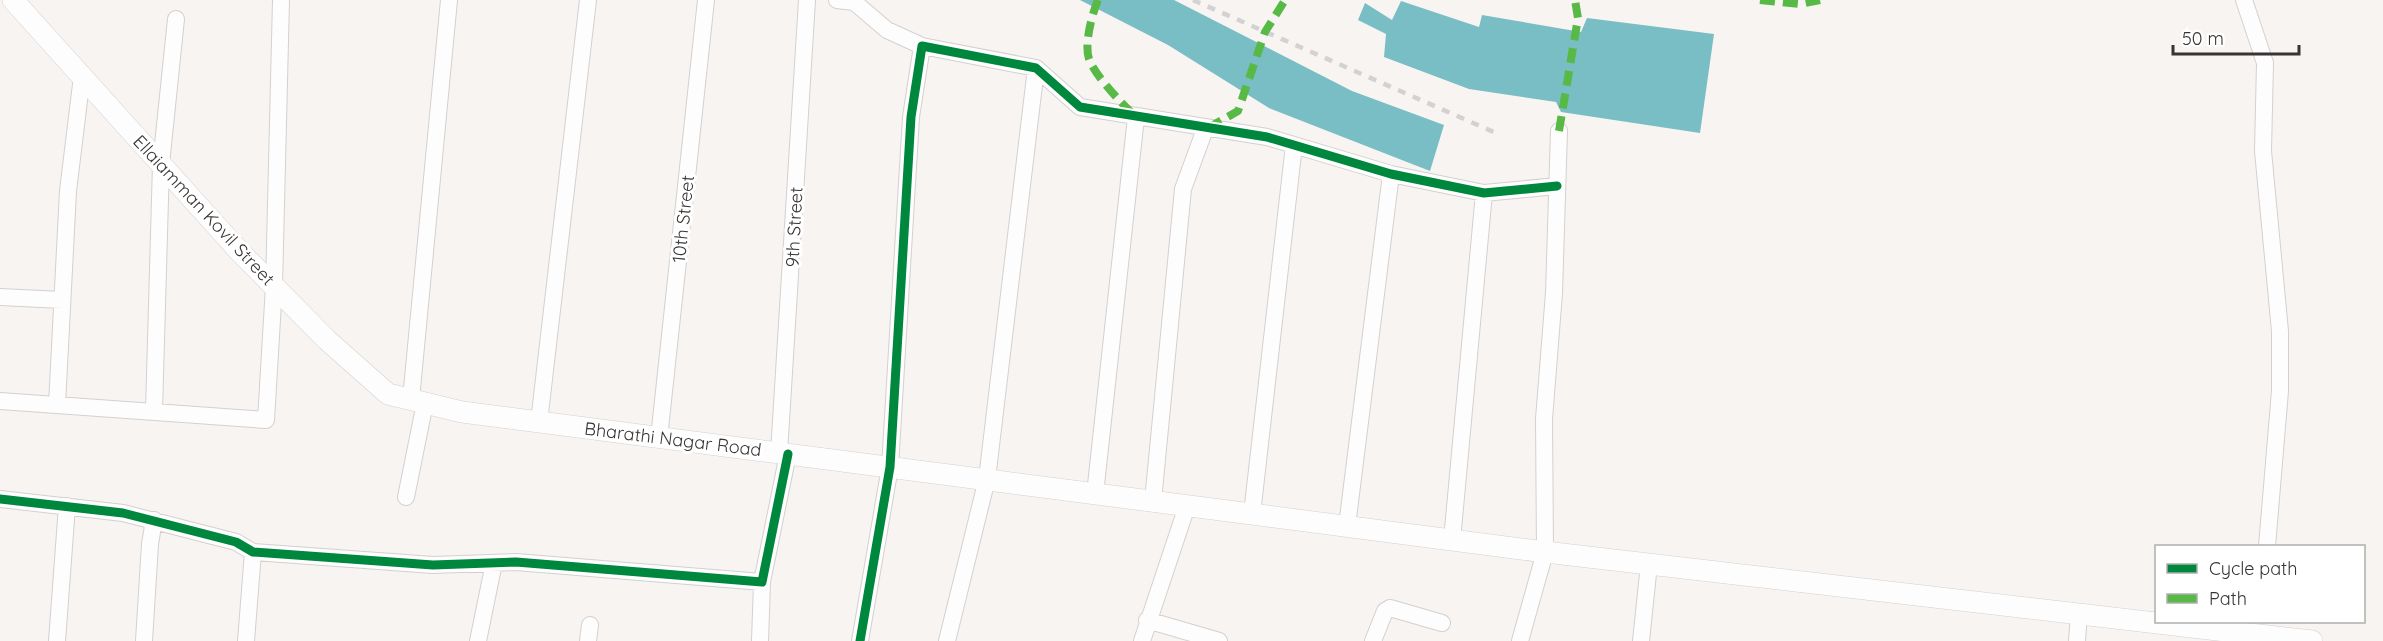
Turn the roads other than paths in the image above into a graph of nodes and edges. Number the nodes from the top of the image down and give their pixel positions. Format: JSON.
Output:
{"nodes":[{"id":1,"x":13,"y":0,"type":"edge"},
{"id":2,"x":281,"y":0,"type":"edge"},
{"id":3,"x":450,"y":0,"type":"edge"},
{"id":4,"x":588,"y":0,"type":"edge"},
{"id":5,"x":706,"y":0,"type":"edge"},
{"id":6,"x":807,"y":0,"type":"edge"},
{"id":7,"x":837,"y":0,"type":"edge"},
{"id":8,"x":2244,"y":0,"type":"edge"},
{"id":9,"x":176,"y":19,"type":"dead end"},
{"id":10,"x":922,"y":46,"type":"junction"},
{"id":11,"x":1036,"y":68,"type":"junction"},
{"id":12,"x":82,"y":76,"type":"junction"},
{"id":13,"x":1136,"y":117,"type":"junction"},
{"id":14,"x":1205,"y":129,"type":"junction"},
{"id":15,"x":1559,"y":130,"type":"dead end"},
{"id":16,"x":1294,"y":145,"type":"junction"},
{"id":17,"x":161,"y":164,"type":"junction"},
{"id":18,"x":1391,"y":174,"type":"junction"},
{"id":19,"x":1557,"y":186,"type":"junction"},
{"id":20,"x":1484,"y":193,"type":"junction"},
{"id":21,"x":274,"y":286,"type":"junction"},
{"id":22,"x":0,"y":297,"type":"edge"},
{"id":23,"x":63,"y":300,"type":"junction"},
{"id":24,"x":0,"y":401,"type":"edge"},
{"id":25,"x":418,"y":401,"type":"junction"},
{"id":26,"x":57,"y":405,"type":"junction"},
{"id":27,"x":154,"y":411,"type":"junction"},
{"id":28,"x":539,"y":422,"type":"junction"},
{"id":29,"x":659,"y":438,"type":"junction"},
{"id":30,"x":783,"y":454,"type":"junction"},
{"id":31,"x":890,"y":467,"type":"junction"},
{"id":32,"x":987,"y":479,"type":"junction"},
{"id":33,"x":1095,"y":494,"type":"junction"},
{"id":34,"x":406,"y":497,"type":"dead end"},
{"id":35,"x":0,"y":499,"type":"edge"},
{"id":36,"x":1153,"y":501,"type":"junction"},
{"id":37,"x":67,"y":506,"type":"junction"},
{"id":38,"x":1187,"y":506,"type":"junction"},
{"id":39,"x":1252,"y":514,"type":"junction"},
{"id":40,"x":154,"y":520,"type":"junction"},
{"id":41,"x":1347,"y":526,"type":"junction"},
{"id":42,"x":1452,"y":540,"type":"junction"},
{"id":43,"x":2266,"y":545,"type":"edge"},
{"id":44,"x":253,"y":552,"type":"junction"},
{"id":45,"x":1545,"y":552,"type":"junction"},
{"id":46,"x":494,"y":563,"type":"junction"},
{"id":47,"x":1649,"y":564,"type":"junction"},
{"id":48,"x":762,"y":582,"type":"junction"},
{"id":49,"x":2079,"y":614,"type":"junction"},
{"id":50,"x":1147,"y":620,"type":"junction"},
{"id":51,"x":1442,"y":623,"type":"dead end"},
{"id":52,"x":2181,"y":633,"type":"edge"},
{"id":53,"x":2254,"y":633,"type":"edge"},
{"id":54,"x":57,"y":641,"type":"edge"},
{"id":55,"x":144,"y":641,"type":"edge"},
{"id":56,"x":246,"y":641,"type":"edge"},
{"id":57,"x":478,"y":641,"type":"edge"},
{"id":58,"x":760,"y":641,"type":"edge"},
{"id":59,"x":860,"y":641,"type":"edge"},
{"id":60,"x":947,"y":641,"type":"edge"},
{"id":61,"x":1142,"y":641,"type":"edge"},
{"id":62,"x":1219,"y":641,"type":"edge"},
{"id":63,"x":1373,"y":641,"type":"edge"},
{"id":64,"x":1520,"y":641,"type":"edge"},
{"id":65,"x":1641,"y":641,"type":"edge"},
{"id":66,"x":2077,"y":641,"type":"edge"},
{"id":67,"x":2312,"y":641,"type":"edge"}],
"edges":[{"from":1,"to":12,"type":"main road","name":"Ellaiamman Kovil Street"},
{"from":2,"to":21,"type":"street"},
{"from":3,"to":25,"type":"street"},
{"from":4,"to":28,"type":"street"},
{"from":5,"to":29,"type":"street","name":"10th Street"},
{"from":6,"to":30,"type":"street","name":"9th Street"},
{"from":7,"to":10,"type":"street"},
{"from":8,"to":43,"type":"street"},
{"from":9,"to":17,"type":"street"},
{"from":10,"to":11,"type":"street"},
{"from":10,"to":31,"type":"street"},
{"from":11,"to":13,"type":"street"},
{"from":11,"to":32,"type":"street"},
{"from":12,"to":17,"type":"main road","name":"Ellaiamman Kovil Street"},
{"from":12,"to":23,"type":"street"},
{"from":13,"to":14,"type":"street"},
{"from":13,"to":33,"type":"street"},
{"from":14,"to":16,"type":"street"},
{"from":14,"to":36,"type":"street"},
{"from":15,"to":19,"type":"street"},
{"from":16,"to":18,"type":"street"},
{"from":16,"to":39,"type":"street"},
{"from":17,"to":21,"type":"main road","name":"Ellaiamman Kovil Street"},
{"from":17,"to":27,"type":"street"},
{"from":18,"to":20,"type":"street"},
{"from":18,"to":41,"type":"street"},
{"from":19,"to":20,"type":"street"},
{"from":19,"to":45,"type":"street"},
{"from":20,"to":42,"type":"street"},
{"from":21,"to":25,"type":"main road","name":"Ellaiamman Kovil Street"},
{"from":21,"to":27,"type":"street"},
{"from":22,"to":23,"type":"street"},
{"from":23,"to":26,"type":"street"},
{"from":24,"to":26,"type":"street"},
{"from":25,"to":28,"type":"main road","name":"Bharathi Nagar Road"},
{"from":25,"to":34,"type":"street"},
{"from":26,"to":27,"type":"street"},
{"from":28,"to":29,"type":"main road","name":"Bharathi Nagar Road"},
{"from":29,"to":30,"type":"main road","name":"Bharathi Nagar Road"},
{"from":30,"to":31,"type":"main road","name":"Bharathi Nagar Road"},
{"from":30,"to":48,"type":"street","name":"9th Street"},
{"from":31,"to":32,"type":"main road","name":"Bharathi Nagar Road"},
{"from":31,"to":59,"type":"street"},
{"from":32,"to":33,"type":"main road","name":"Bharathi Nagar Road"},
{"from":32,"to":60,"type":"street"},
{"from":33,"to":36,"type":"main road","name":"Bharathi Nagar Road"},
{"from":35,"to":37,"type":"street"},
{"from":36,"to":38,"type":"main road","name":"Bharathi Nagar Road"},
{"from":37,"to":40,"type":"street"},
{"from":37,"to":54,"type":"street"},
{"from":38,"to":39,"type":"main road","name":"Bharathi Nagar Road"},
{"from":38,"to":50,"type":"street"},
{"from":39,"to":41,"type":"main road","name":"Bharathi Nagar Road"},
{"from":40,"to":44,"type":"street"},
{"from":40,"to":55,"type":"street"},
{"from":41,"to":42,"type":"main road","name":"Bharathi Nagar Road"},
{"from":42,"to":45,"type":"main road","name":"Bharathi Nagar Road"},
{"from":44,"to":46,"type":"street"},
{"from":44,"to":56,"type":"street"},
{"from":45,"to":47,"type":"main road","name":"Bharathi Nagar Road"},
{"from":45,"to":64,"type":"street"},
{"from":46,"to":48,"type":"street"},
{"from":46,"to":57,"type":"street"},
{"from":47,"to":49,"type":"main road","name":"Bharathi Nagar Road"},
{"from":47,"to":65,"type":"street"},
{"from":48,"to":58,"type":"street","name":"9th Street"},
{"from":49,"to":52,"type":"main road","name":"Bharathi Nagar Road"},
{"from":49,"to":66,"type":"street"},
{"from":50,"to":61,"type":"street"},
{"from":50,"to":62,"type":"street"},
{"from":51,"to":63,"type":"street"},
{"from":52,"to":53,"type":"main road","name":"Bharathi Nagar Road"},
{"from":53,"to":67,"type":"main road","name":"Bharathi Nagar Road"}]}
